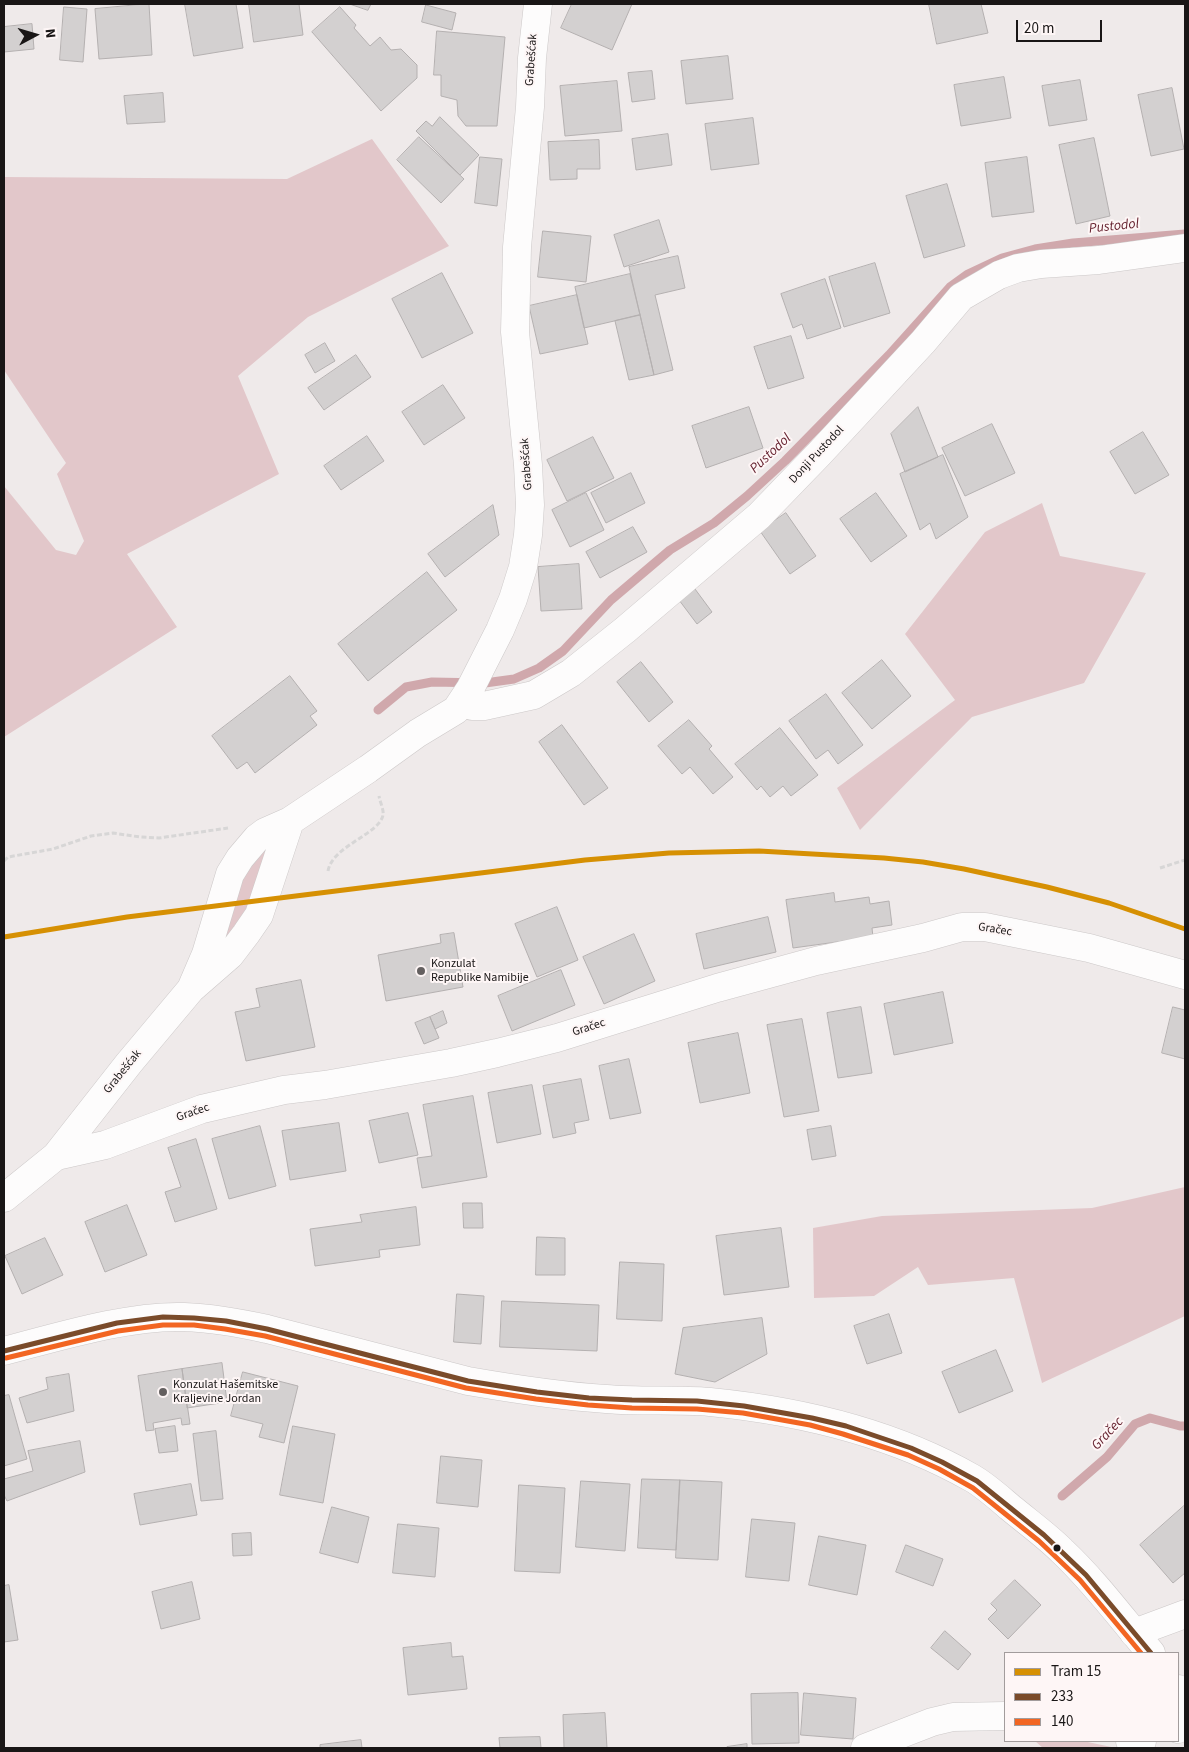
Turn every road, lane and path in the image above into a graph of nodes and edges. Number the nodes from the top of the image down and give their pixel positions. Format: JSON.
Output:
{"nodes":[{"id":1,"x":538,"y":4,"type":"edge"},
{"id":2,"x":1185,"y":248,"type":"edge"},
{"id":3,"x":471,"y":686,"type":"junction"},
{"id":4,"x":376,"y":763,"type":"junction"},
{"id":5,"x":280,"y":825,"type":"junction"},
{"id":6,"x":1185,"y":860,"type":"edge"},
{"id":7,"x":4,"y":861,"type":"edge"},
{"id":8,"x":1160,"y":868,"type":"dead end"},
{"id":9,"x":328,"y":871,"type":"dead end"},
{"id":10,"x":1185,"y":975,"type":"edge"},
{"id":11,"x":191,"y":989,"type":"junction"},
{"id":12,"x":56,"y":1156,"type":"junction"},
{"id":13,"x":4,"y":1198,"type":"edge"},
{"id":14,"x":4,"y":1351,"type":"edge"},
{"id":15,"x":1185,"y":1614,"type":"edge"},
{"id":16,"x":1143,"y":1643,"type":"edge"},
{"id":17,"x":1004,"y":1716,"type":"edge"},
{"id":18,"x":865,"y":1748,"type":"edge"}],
"edges":[{"from":1,"to":3,"type":"street","name":"Grabešćak"},
{"from":2,"to":3,"type":"street","name":"Donji Pustodol"},
{"from":3,"to":4,"type":"street","name":"Grabešćak"},
{"from":4,"to":5,"type":"street","name":"Grabešćak"},
{"from":4,"to":9,"type":"path"},
{"from":5,"to":7,"type":"path"},
{"from":5,"to":11,"type":"street","name":"Grabešćak"},
{"from":5,"to":11,"type":"street","name":"Grabešćak"},
{"from":6,"to":8,"type":"path"},
{"from":10,"to":12,"type":"street","name":"Gračec"},
{"from":11,"to":12,"type":"street","name":"Grabešćak"},
{"from":12,"to":13,"type":"street","name":"Gračec"},
{"from":14,"to":16,"type":"street"},
{"from":15,"to":16,"type":"street"},
{"from":17,"to":18,"type":"street"}]}
